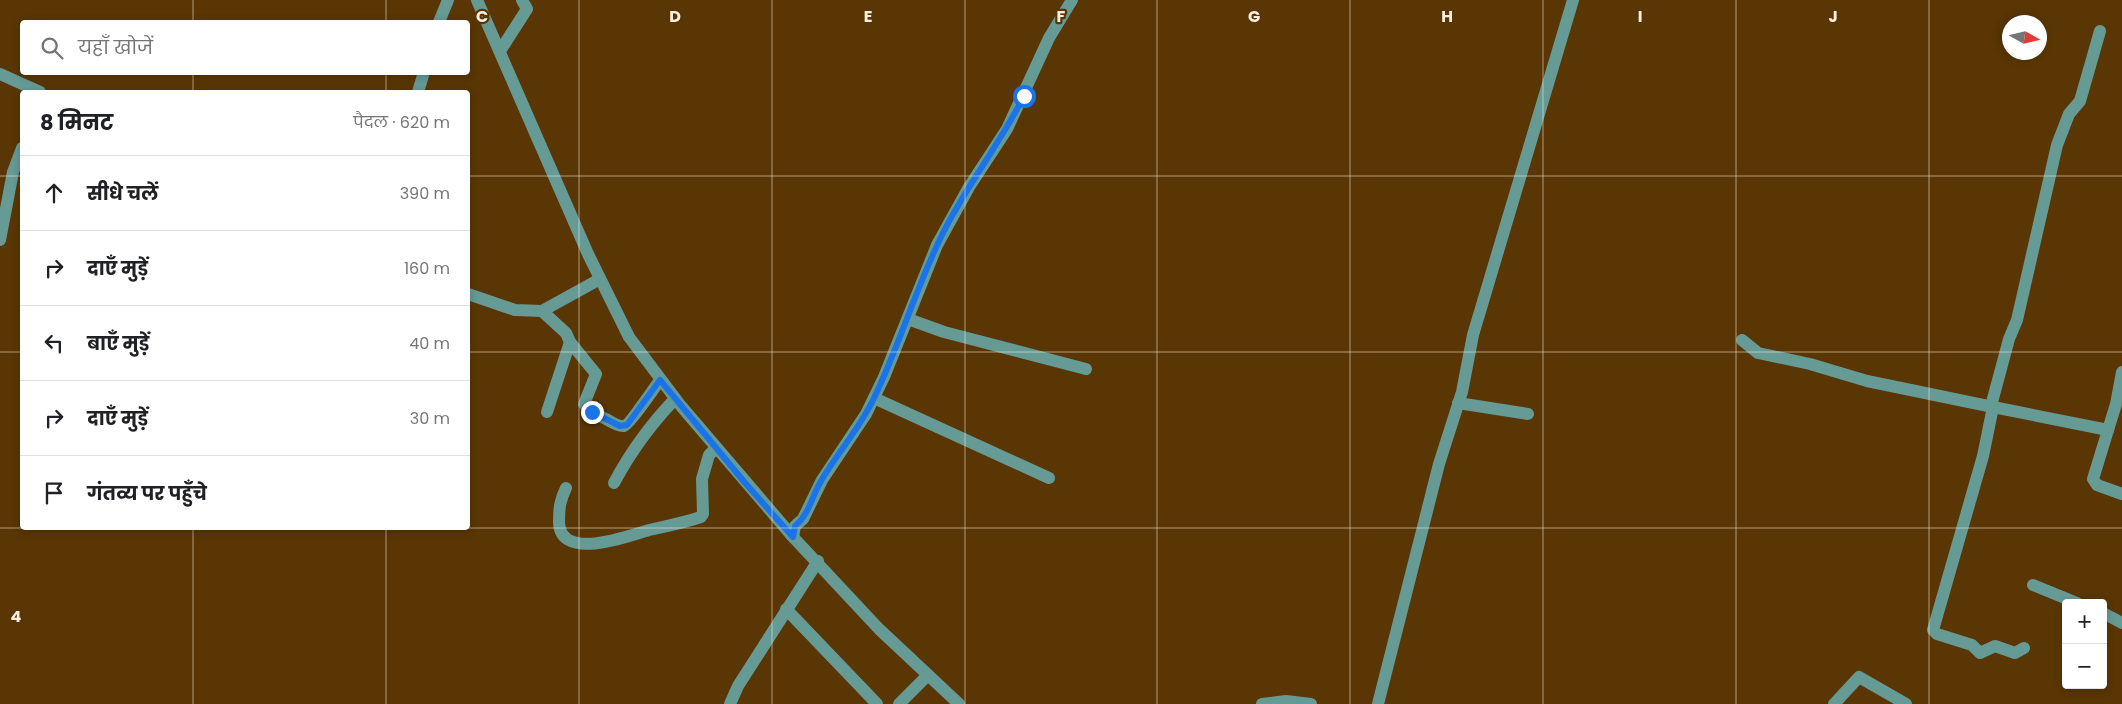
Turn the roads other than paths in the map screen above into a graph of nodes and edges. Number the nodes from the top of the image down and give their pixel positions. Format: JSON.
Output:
{"nodes":[{"id":1,"x":448,"y":0,"type":"edge"},
{"id":2,"x":477,"y":0,"type":"edge"},
{"id":3,"x":522,"y":0,"type":"edge"},
{"id":4,"x":1072,"y":0,"type":"edge"},
{"id":5,"x":1573,"y":0,"type":"edge"},
{"id":6,"x":440,"y":20,"type":"edge"},
{"id":7,"x":2100,"y":31,"type":"dead end"},
{"id":8,"x":500,"y":50,"type":"junction"},
{"id":9,"x":0,"y":74,"type":"edge"},
{"id":10,"x":423,"y":75,"type":"edge"},
{"id":11,"x":36,"y":90,"type":"edge"},
{"id":12,"x":419,"y":90,"type":"edge"},
{"id":13,"x":20,"y":154,"type":"edge"},
{"id":14,"x":0,"y":240,"type":"edge"},
{"id":15,"x":600,"y":279,"type":"junction"},
{"id":16,"x":470,"y":295,"type":"edge"},
{"id":17,"x":542,"y":311,"type":"junction"},
{"id":18,"x":908,"y":319,"type":"junction"},
{"id":19,"x":1742,"y":340,"type":"dead end"},
{"id":20,"x":570,"y":342,"type":"junction"},
{"id":21,"x":1086,"y":369,"type":"dead end"},
{"id":22,"x":2122,"y":372,"type":"edge"},
{"id":23,"x":660,"y":380,"type":"junction"},
{"id":24,"x":874,"y":398,"type":"junction"},
{"id":25,"x":675,"y":399,"type":"junction"},
{"id":26,"x":1458,"y":403,"type":"junction"},
{"id":27,"x":1992,"y":406,"type":"junction"},
{"id":28,"x":547,"y":412,"type":"dead end"},
{"id":29,"x":1528,"y":414,"type":"dead end"},
{"id":30,"x":2118,"y":416,"type":"edge"},
{"id":31,"x":2108,"y":430,"type":"junction"},
{"id":32,"x":716,"y":448,"type":"junction"},
{"id":33,"x":1049,"y":478,"type":"dead end"},
{"id":34,"x":614,"y":484,"type":"dead end"},
{"id":35,"x":566,"y":488,"type":"dead end"},
{"id":36,"x":2122,"y":494,"type":"edge"},
{"id":37,"x":793,"y":537,"type":"junction"},
{"id":38,"x":818,"y":561,"type":"junction"},
{"id":39,"x":2033,"y":585,"type":"dead end"},
{"id":40,"x":2067,"y":599,"type":"edge"},
{"id":41,"x":786,"y":609,"type":"junction"},
{"id":42,"x":2107,"y":615,"type":"edge"},
{"id":43,"x":2122,"y":623,"type":"edge"},
{"id":44,"x":2024,"y":648,"type":"dead end"},
{"id":45,"x":928,"y":675,"type":"junction"},
{"id":46,"x":730,"y":704,"type":"edge"},
{"id":47,"x":877,"y":704,"type":"edge"},
{"id":48,"x":900,"y":704,"type":"edge"},
{"id":49,"x":960,"y":704,"type":"edge"},
{"id":50,"x":1262,"y":704,"type":"edge"},
{"id":51,"x":1312,"y":704,"type":"edge"},
{"id":52,"x":1378,"y":704,"type":"edge"},
{"id":53,"x":1834,"y":704,"type":"edge"},
{"id":54,"x":1906,"y":704,"type":"edge"}],
"edges":[{"from":1,"to":6,"type":"street"},
{"from":2,"to":8,"type":"street"},
{"from":3,"to":8,"type":"street"},
{"from":4,"to":18,"type":"street"},
{"from":5,"to":26,"type":"street"},
{"from":7,"to":27,"type":"street"},
{"from":8,"to":15,"type":"street"},
{"from":9,"to":11,"type":"street"},
{"from":10,"to":12,"type":"street"},
{"from":13,"to":14,"type":"street"},
{"from":15,"to":17,"type":"street"},
{"from":15,"to":23,"type":"street"},
{"from":16,"to":17,"type":"street"},
{"from":17,"to":20,"type":"street"},
{"from":18,"to":21,"type":"street"},
{"from":18,"to":24,"type":"street"},
{"from":19,"to":27,"type":"street"},
{"from":20,"to":23,"type":"street"},
{"from":20,"to":28,"type":"street"},
{"from":22,"to":30,"type":"street"},
{"from":23,"to":25,"type":"street"},
{"from":24,"to":33,"type":"street"},
{"from":24,"to":37,"type":"street"},
{"from":25,"to":32,"type":"street"},
{"from":25,"to":34,"type":"street"},
{"from":26,"to":29,"type":"street"},
{"from":26,"to":52,"type":"street"},
{"from":27,"to":31,"type":"street"},
{"from":27,"to":44,"type":"street"},
{"from":30,"to":31,"type":"street"},
{"from":31,"to":36,"type":"street"},
{"from":32,"to":35,"type":"street"},
{"from":32,"to":37,"type":"street"},
{"from":37,"to":38,"type":"street"},
{"from":38,"to":41,"type":"street"},
{"from":38,"to":45,"type":"street"},
{"from":39,"to":40,"type":"street"},
{"from":41,"to":46,"type":"street"},
{"from":41,"to":47,"type":"street"},
{"from":42,"to":43,"type":"street"},
{"from":45,"to":48,"type":"street"},
{"from":45,"to":49,"type":"street"},
{"from":50,"to":51,"type":"street"},
{"from":53,"to":54,"type":"street"}]}
